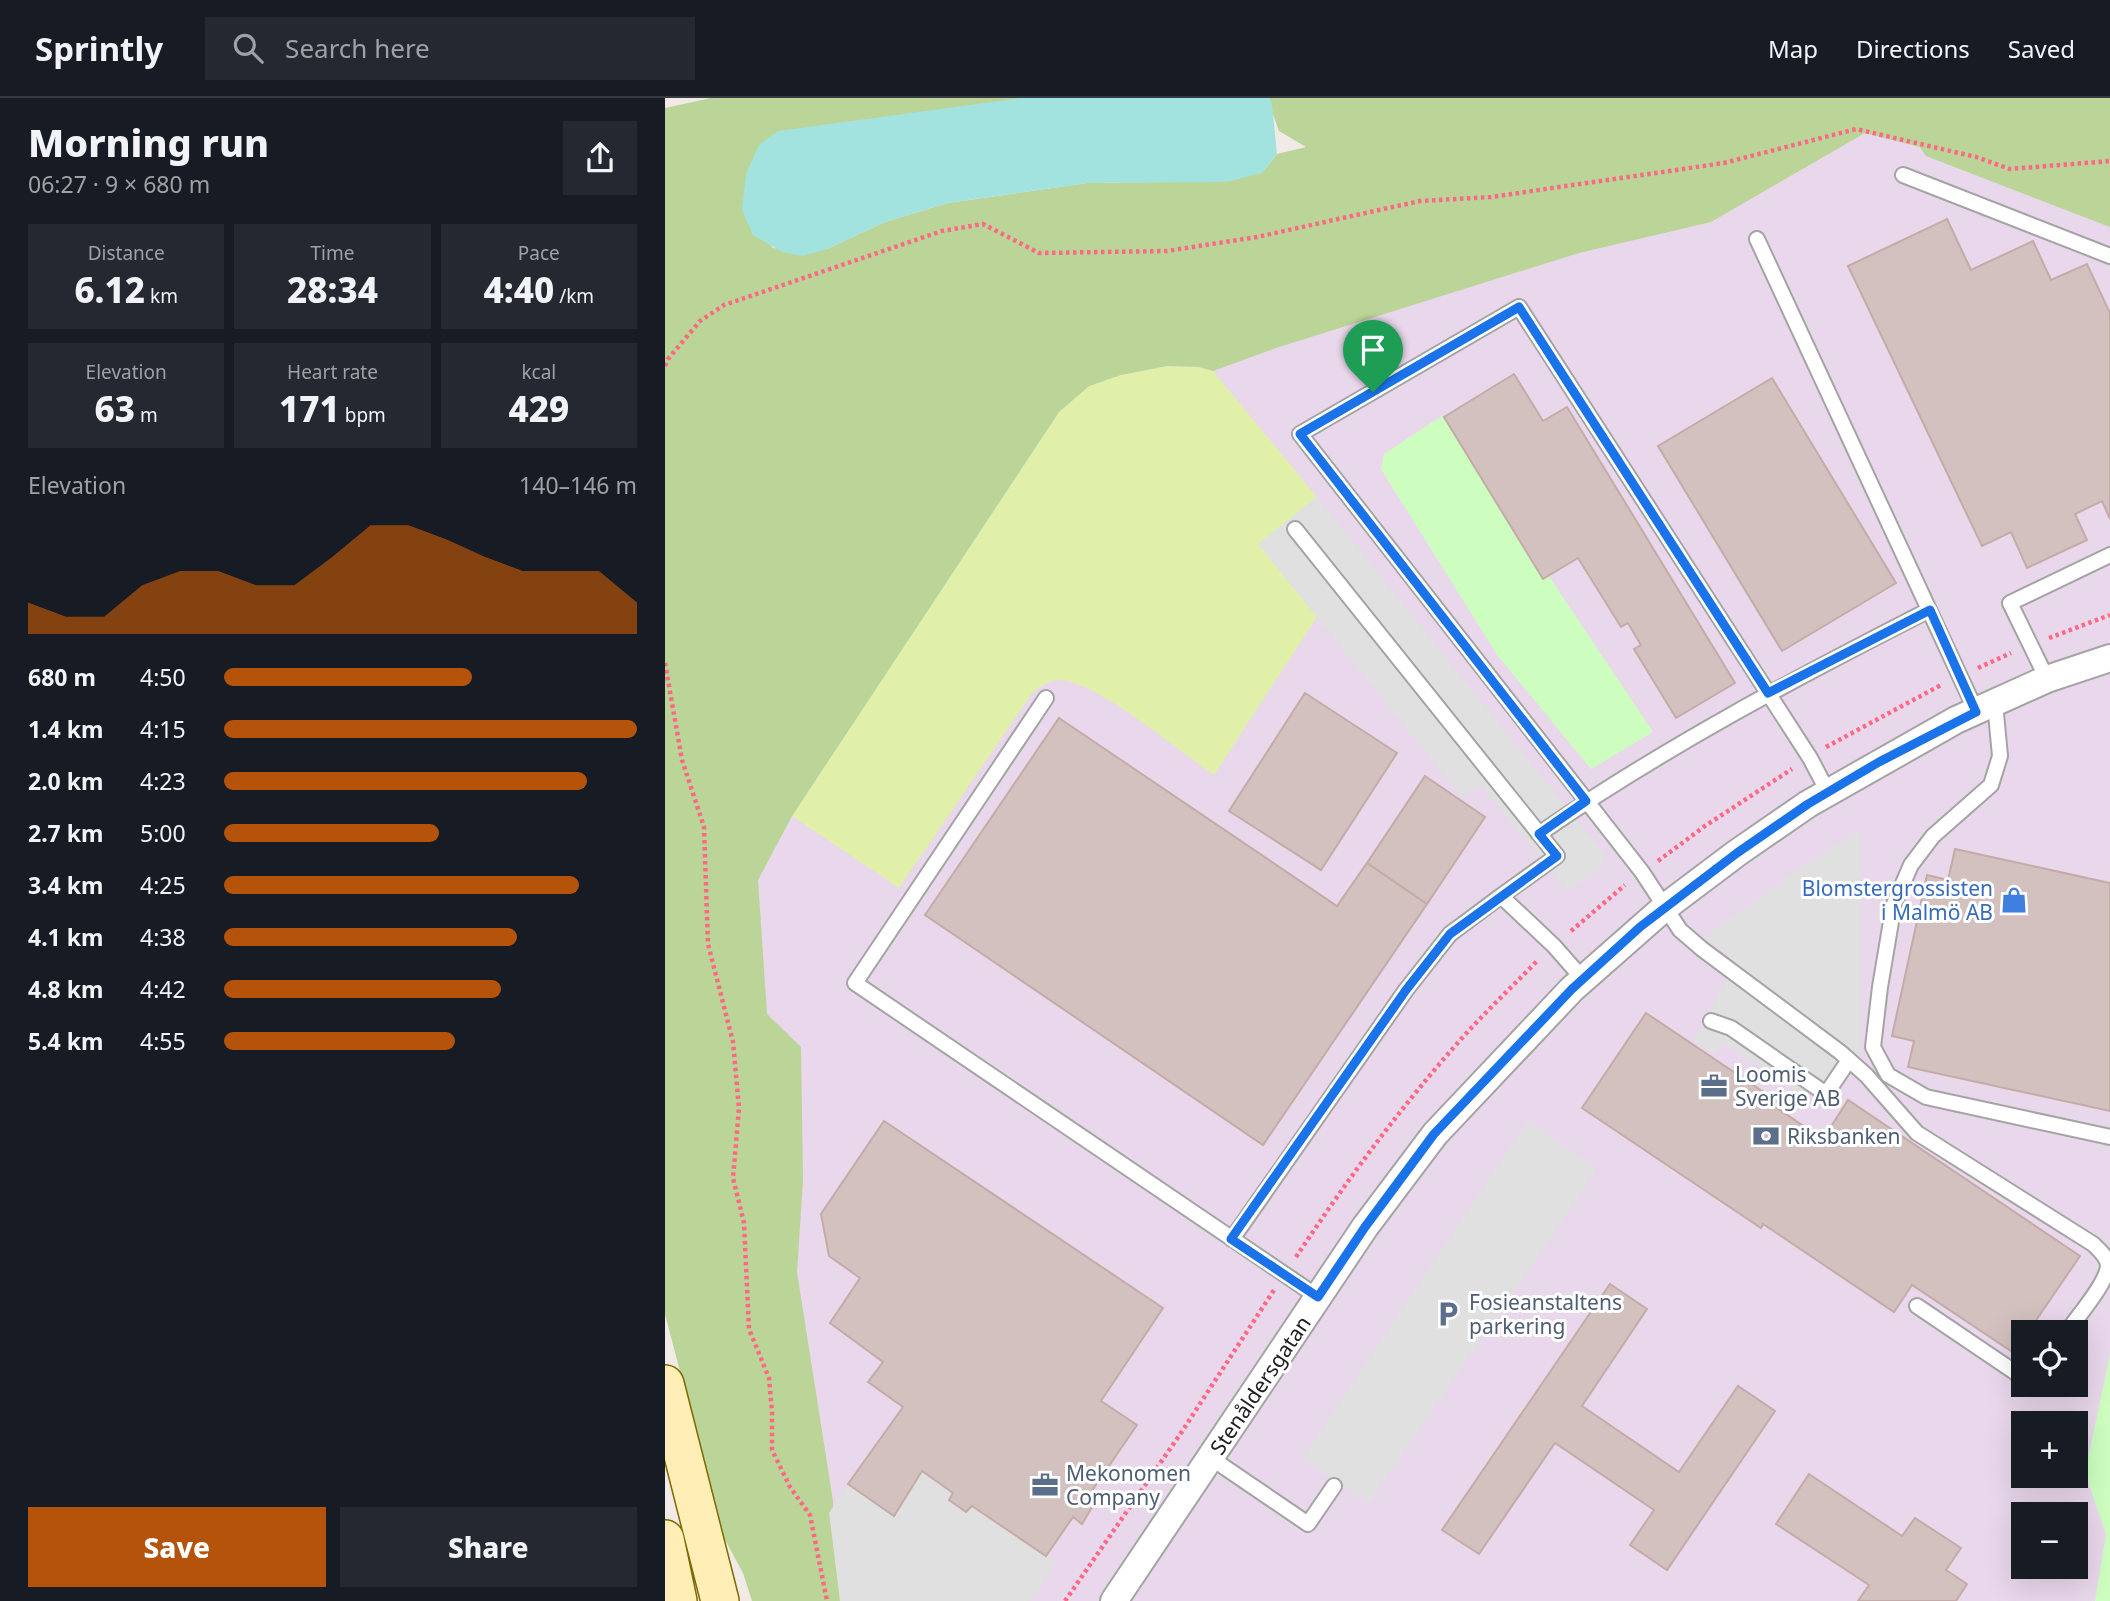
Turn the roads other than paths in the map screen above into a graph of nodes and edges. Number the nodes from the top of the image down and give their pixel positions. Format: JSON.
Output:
{"nodes":[{"id":1,"x":1903,"y":175,"type":"dead end"},
{"id":2,"x":1757,"y":239,"type":"dead end"},
{"id":3,"x":2110,"y":256,"type":"edge"},
{"id":4,"x":1295,"y":529,"type":"dead end"},
{"id":5,"x":2110,"y":555,"type":"edge"},
{"id":6,"x":1930,"y":610,"type":"junction"},
{"id":7,"x":2110,"y":658,"type":"edge"},
{"id":8,"x":2047,"y":679,"type":"junction"},
{"id":9,"x":1768,"y":693,"type":"junction"},
{"id":10,"x":1046,"y":698,"type":"dead end"},
{"id":11,"x":1985,"y":707,"type":"junction"},
{"id":12,"x":1828,"y":792,"type":"junction"},
{"id":13,"x":1586,"y":801,"type":"junction"},
{"id":14,"x":1539,"y":834,"type":"junction"},
{"id":15,"x":1501,"y":896,"type":"junction"},
{"id":16,"x":1664,"y":908,"type":"junction"},
{"id":17,"x":1583,"y":979,"type":"junction"},
{"id":18,"x":1711,"y":1021,"type":"dead end"},
{"id":19,"x":1849,"y":1060,"type":"junction"},
{"id":20,"x":2110,"y":1137,"type":"edge"},
{"id":21,"x":1231,"y":1239,"type":"junction"},
{"id":22,"x":1318,"y":1297,"type":"junction"},
{"id":23,"x":1917,"y":1306,"type":"dead end"},
{"id":24,"x":2075,"y":1320,"type":"edge"},
{"id":25,"x":2011,"y":1370,"type":"edge"},
{"id":26,"x":665,"y":1384,"type":"edge"},
{"id":27,"x":1210,"y":1458,"type":"junction"},
{"id":28,"x":1334,"y":1486,"type":"dead end"},
{"id":29,"x":665,"y":1539,"type":"edge"},
{"id":30,"x":678,"y":1601,"type":"edge"},
{"id":31,"x":720,"y":1601,"type":"edge"},
{"id":32,"x":1114,"y":1601,"type":"edge"}],
"edges":[{"from":1,"to":3,"type":"lane"},
{"from":2,"to":6,"type":"lane"},
{"from":4,"to":14,"type":"lane"},
{"from":5,"to":8,"type":"lane"},
{"from":6,"to":9,"type":"lane"},
{"from":6,"to":11,"type":"lane"},
{"from":7,"to":8,"type":"street","name":"Stenåldersgatan"},
{"from":8,"to":11,"type":"street","name":"Stenåldersgatan"},
{"from":9,"to":12,"type":"lane"},
{"from":9,"to":13,"type":"lane"},
{"from":9,"to":13,"type":"lane"},
{"from":10,"to":21,"type":"lane"},
{"from":11,"to":12,"type":"street","name":"Stenåldersgatan"},
{"from":11,"to":20,"type":"lane"},
{"from":12,"to":16,"type":"street","name":"Stenåldersgatan"},
{"from":13,"to":14,"type":"lane"},
{"from":13,"to":16,"type":"lane"},
{"from":14,"to":15,"type":"lane"},
{"from":15,"to":17,"type":"lane"},
{"from":15,"to":21,"type":"lane"},
{"from":16,"to":17,"type":"street","name":"Stenåldersgatan"},
{"from":16,"to":19,"type":"lane"},
{"from":17,"to":22,"type":"street","name":"Stenåldersgatan"},
{"from":18,"to":19,"type":"lane"},
{"from":19,"to":24,"type":"lane"},
{"from":21,"to":22,"type":"lane"},
{"from":22,"to":27,"type":"street","name":"Stenåldersgatan"},
{"from":23,"to":25,"type":"lane"},
{"from":26,"to":31,"type":"main road"},
{"from":27,"to":28,"type":"lane"},
{"from":27,"to":32,"type":"street","name":"Stenåldersgatan"},
{"from":29,"to":30,"type":"main road"}]}
